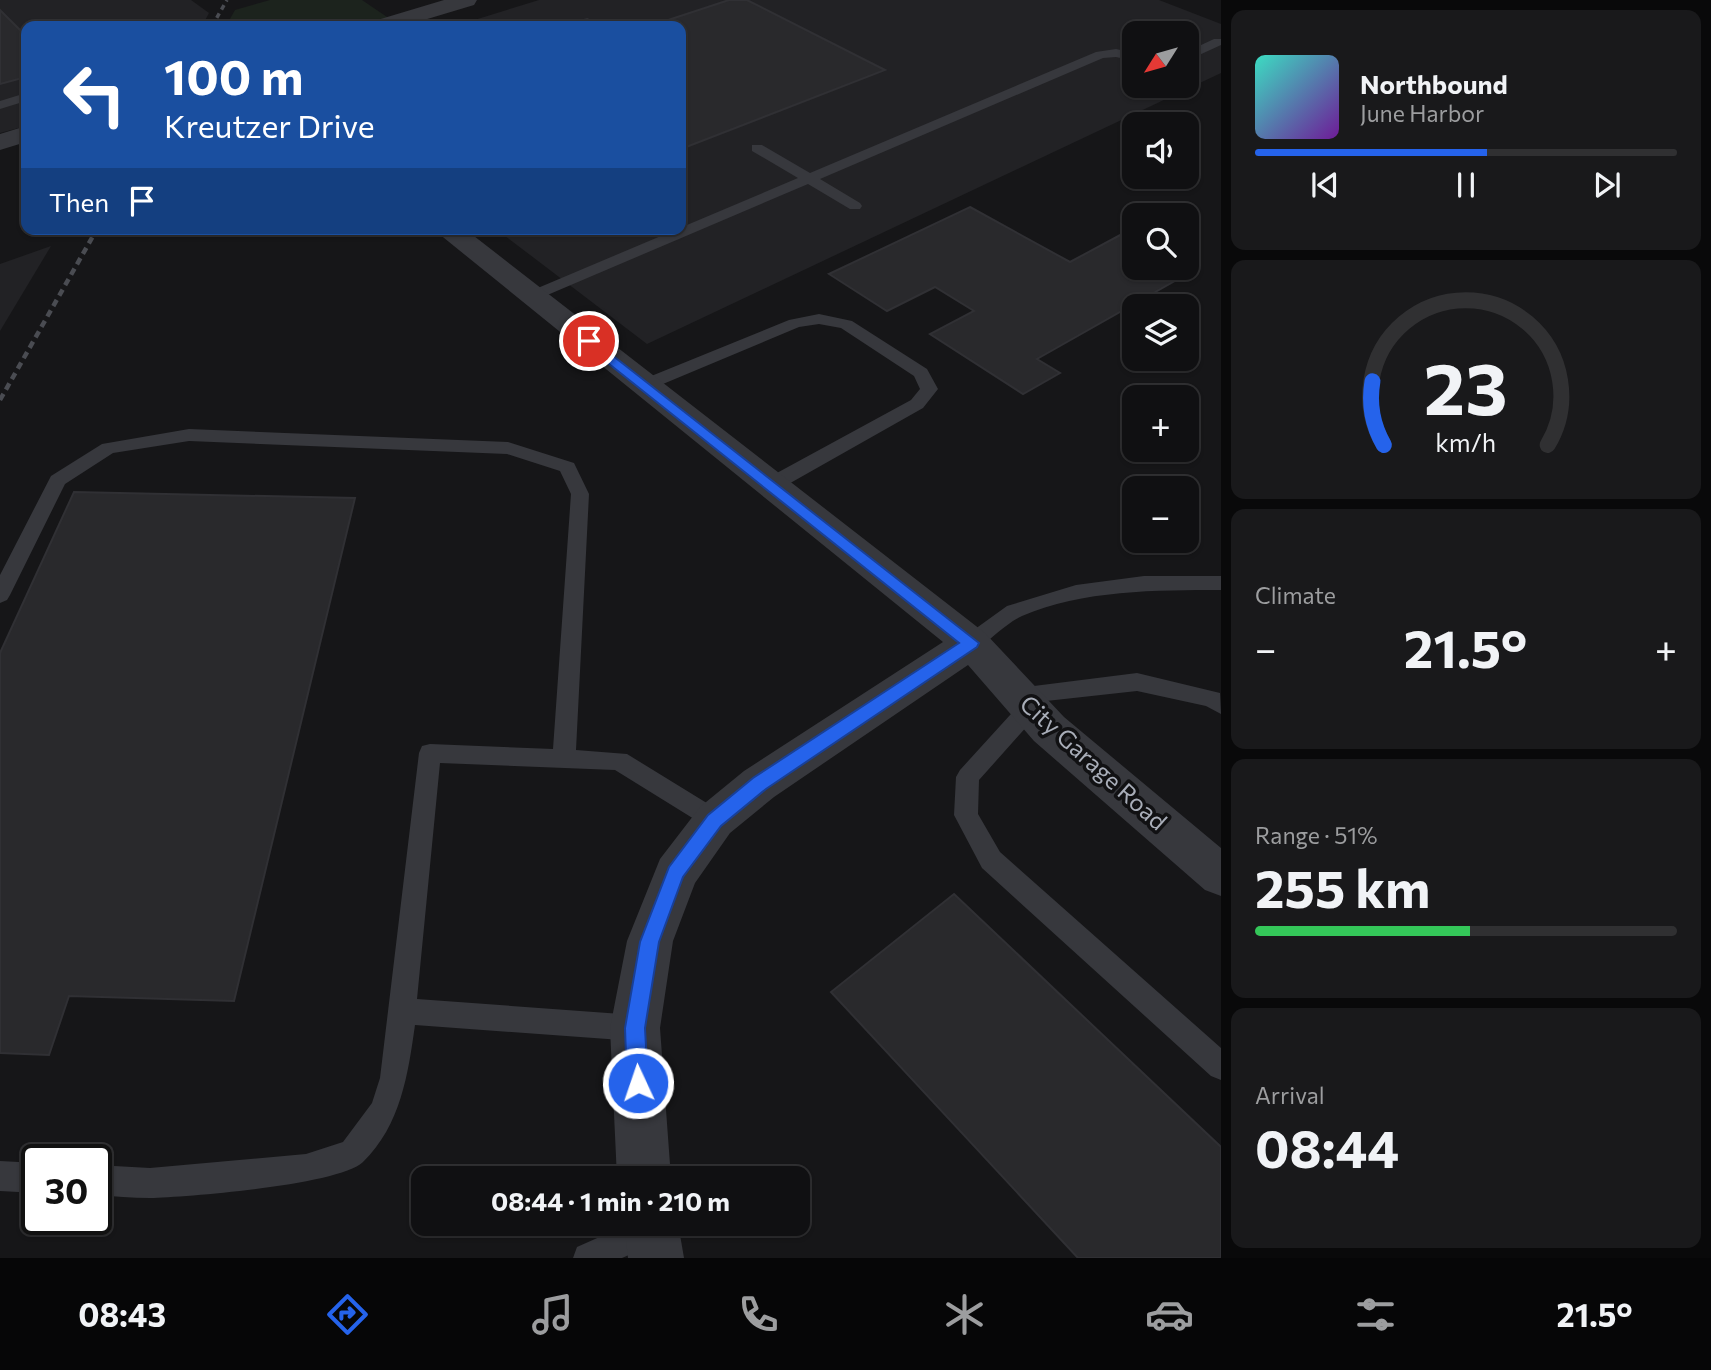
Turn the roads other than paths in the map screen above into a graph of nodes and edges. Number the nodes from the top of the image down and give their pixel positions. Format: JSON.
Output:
{"nodes":[{"id":1,"x":466,"y":0,"type":"edge"},
{"id":2,"x":398,"y":21,"type":"edge"},
{"id":3,"x":1217,"y":42,"type":"dead end"},
{"id":4,"x":1199,"y":51,"type":"edge"},
{"id":5,"x":1122,"y":54,"type":"edge"},
{"id":6,"x":21,"y":99,"type":"edge"},
{"id":7,"x":0,"y":105,"type":"edge"},
{"id":8,"x":21,"y":136,"type":"edge"},
{"id":9,"x":0,"y":142,"type":"edge"},
{"id":10,"x":757,"y":148,"type":"dead end"},
{"id":11,"x":809,"y":178,"type":"junction"},
{"id":12,"x":855,"y":206,"type":"dead end"},
{"id":13,"x":686,"y":230,"type":"edge"},
{"id":14,"x":455,"y":235,"type":"edge"},
{"id":15,"x":675,"y":235,"type":"edge"},
{"id":16,"x":532,"y":296,"type":"junction"},
{"id":17,"x":645,"y":386,"type":"junction"},
{"id":18,"x":771,"y":485,"type":"junction"},
{"id":19,"x":1221,"y":583,"type":"edge"},
{"id":20,"x":0,"y":594,"type":"edge"},
{"id":21,"x":971,"y":643,"type":"junction"},
{"id":22,"x":1024,"y":701,"type":"junction"},
{"id":23,"x":1221,"y":705,"type":"edge"},
{"id":24,"x":564,"y":758,"type":"junction"},
{"id":25,"x":715,"y":820,"type":"junction"},
{"id":26,"x":1221,"y":876,"type":"edge"},
{"id":27,"x":403,"y":1011,"type":"junction"},
{"id":28,"x":635,"y":1028,"type":"junction"},
{"id":29,"x":1221,"y":1066,"type":"edge"},
{"id":30,"x":646,"y":1166,"type":"edge"},
{"id":31,"x":0,"y":1176,"type":"edge"},
{"id":32,"x":21,"y":1177,"type":"edge"},
{"id":33,"x":112,"y":1181,"type":"edge"},
{"id":34,"x":626,"y":1236,"type":"edge"},
{"id":35,"x":588,"y":1258,"type":"edge"}],
"edges":[{"from":1,"to":2,"type":"street"},
{"from":3,"to":4,"type":"lane"},
{"from":5,"to":11,"type":"lane"},
{"from":6,"to":7,"type":"lane"},
{"from":8,"to":9,"type":"street"},
{"from":10,"to":11,"type":"lane"},
{"from":11,"to":12,"type":"lane"},
{"from":11,"to":13,"type":"lane"},
{"from":14,"to":16,"type":"street","name":"City Garage Road"},
{"from":15,"to":16,"type":"lane"},
{"from":16,"to":17,"type":"street","name":"City Garage Road"},
{"from":17,"to":18,"type":"street","name":"City Garage Road"},
{"from":17,"to":18,"type":"lane"},
{"from":18,"to":21,"type":"street","name":"City Garage Road"},
{"from":19,"to":21,"type":"lane"},
{"from":20,"to":24,"type":"lane"},
{"from":21,"to":22,"type":"street","name":"City Garage Road"},
{"from":21,"to":25,"type":"street"},
{"from":22,"to":23,"type":"lane"},
{"from":22,"to":26,"type":"street","name":"City Garage Road"},
{"from":22,"to":29,"type":"lane"},
{"from":24,"to":25,"type":"lane"},
{"from":24,"to":27,"type":"lane"},
{"from":25,"to":28,"type":"street"},
{"from":27,"to":28,"type":"lane"},
{"from":27,"to":33,"type":"lane"},
{"from":28,"to":30,"type":"street"},
{"from":31,"to":32,"type":"lane"},
{"from":34,"to":35,"type":"lane"}]}
